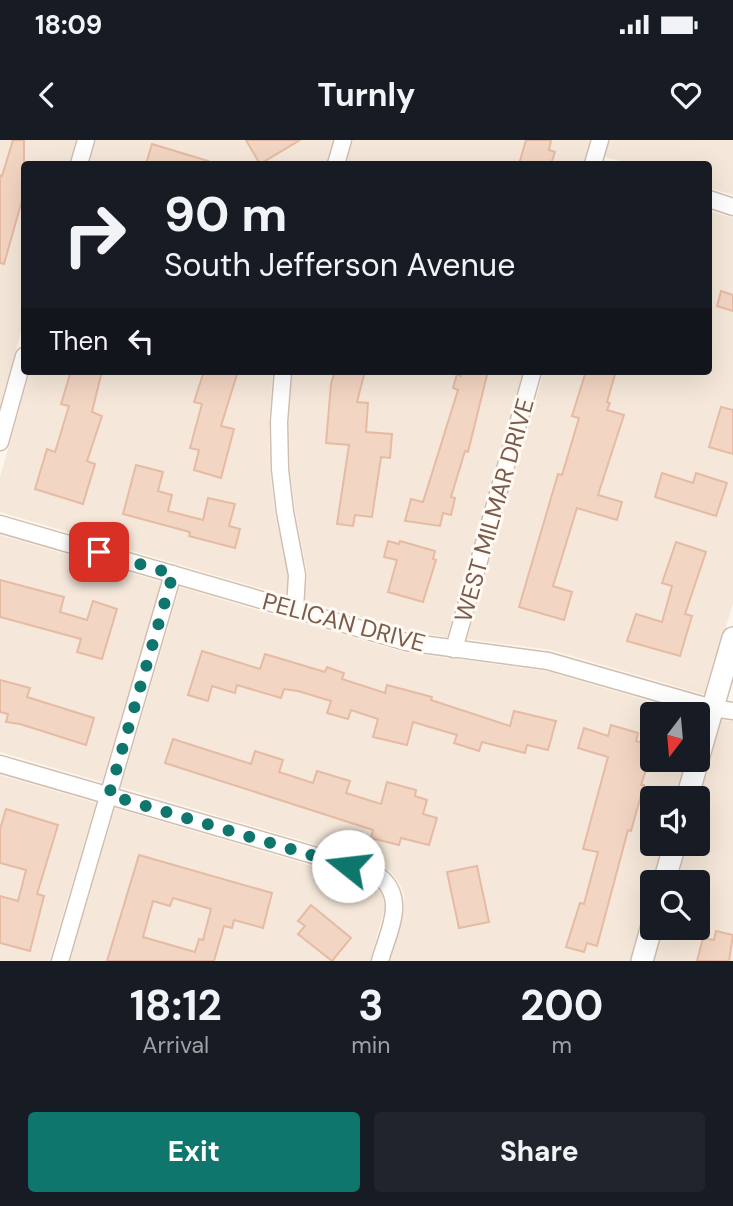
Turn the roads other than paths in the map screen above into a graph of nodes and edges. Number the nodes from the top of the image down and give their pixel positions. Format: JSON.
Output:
{"nodes":[{"id":1,"x":86,"y":140,"type":"edge"},
{"id":2,"x":343,"y":140,"type":"edge"},
{"id":3,"x":600,"y":140,"type":"edge"},
{"id":4,"x":80,"y":161,"type":"edge"},
{"id":5,"x":337,"y":161,"type":"edge"},
{"id":6,"x":594,"y":161,"type":"edge"},
{"id":7,"x":712,"y":200,"type":"edge"},
{"id":8,"x":733,"y":207,"type":"edge"},
{"id":9,"x":21,"y":367,"type":"edge"},
{"id":10,"x":283,"y":375,"type":"edge"},
{"id":11,"x":532,"y":375,"type":"edge"},
{"id":12,"x":0,"y":442,"type":"edge"},
{"id":13,"x":0,"y":524,"type":"edge"},
{"id":14,"x":173,"y":574,"type":"junction"},
{"id":15,"x":295,"y":609,"type":"junction"},
{"id":16,"x":733,"y":638,"type":"edge"},
{"id":17,"x":454,"y":649,"type":"junction"},
{"id":18,"x":723,"y":710,"type":"edge"},
{"id":19,"x":710,"y":735,"type":"edge"},
{"id":20,"x":0,"y":764,"type":"edge"},
{"id":21,"x":109,"y":795,"type":"junction"},
{"id":22,"x":648,"y":940,"type":"edge"},
{"id":23,"x":60,"y":961,"type":"edge"},
{"id":24,"x":380,"y":961,"type":"edge"},
{"id":25,"x":642,"y":961,"type":"edge"}],
"edges":[{"from":1,"to":4,"type":"street"},
{"from":2,"to":5,"type":"street"},
{"from":3,"to":6,"type":"street"},
{"from":7,"to":8,"type":"street"},
{"from":9,"to":12,"type":"street"},
{"from":10,"to":15,"type":"street"},
{"from":11,"to":17,"type":"street","name":"WEST MILMAR DRIVE"},
{"from":13,"to":14,"type":"street","name":"PELICAN DRIVE"},
{"from":14,"to":15,"type":"street","name":"PELICAN DRIVE"},
{"from":14,"to":21,"type":"street"},
{"from":15,"to":17,"type":"street","name":"PELICAN DRIVE"},
{"from":16,"to":18,"type":"street"},
{"from":17,"to":18,"type":"street","name":"PELICAN DRIVE"},
{"from":18,"to":19,"type":"street"},
{"from":20,"to":21,"type":"street"},
{"from":21,"to":23,"type":"street"},
{"from":21,"to":24,"type":"street"},
{"from":22,"to":25,"type":"street"}]}
